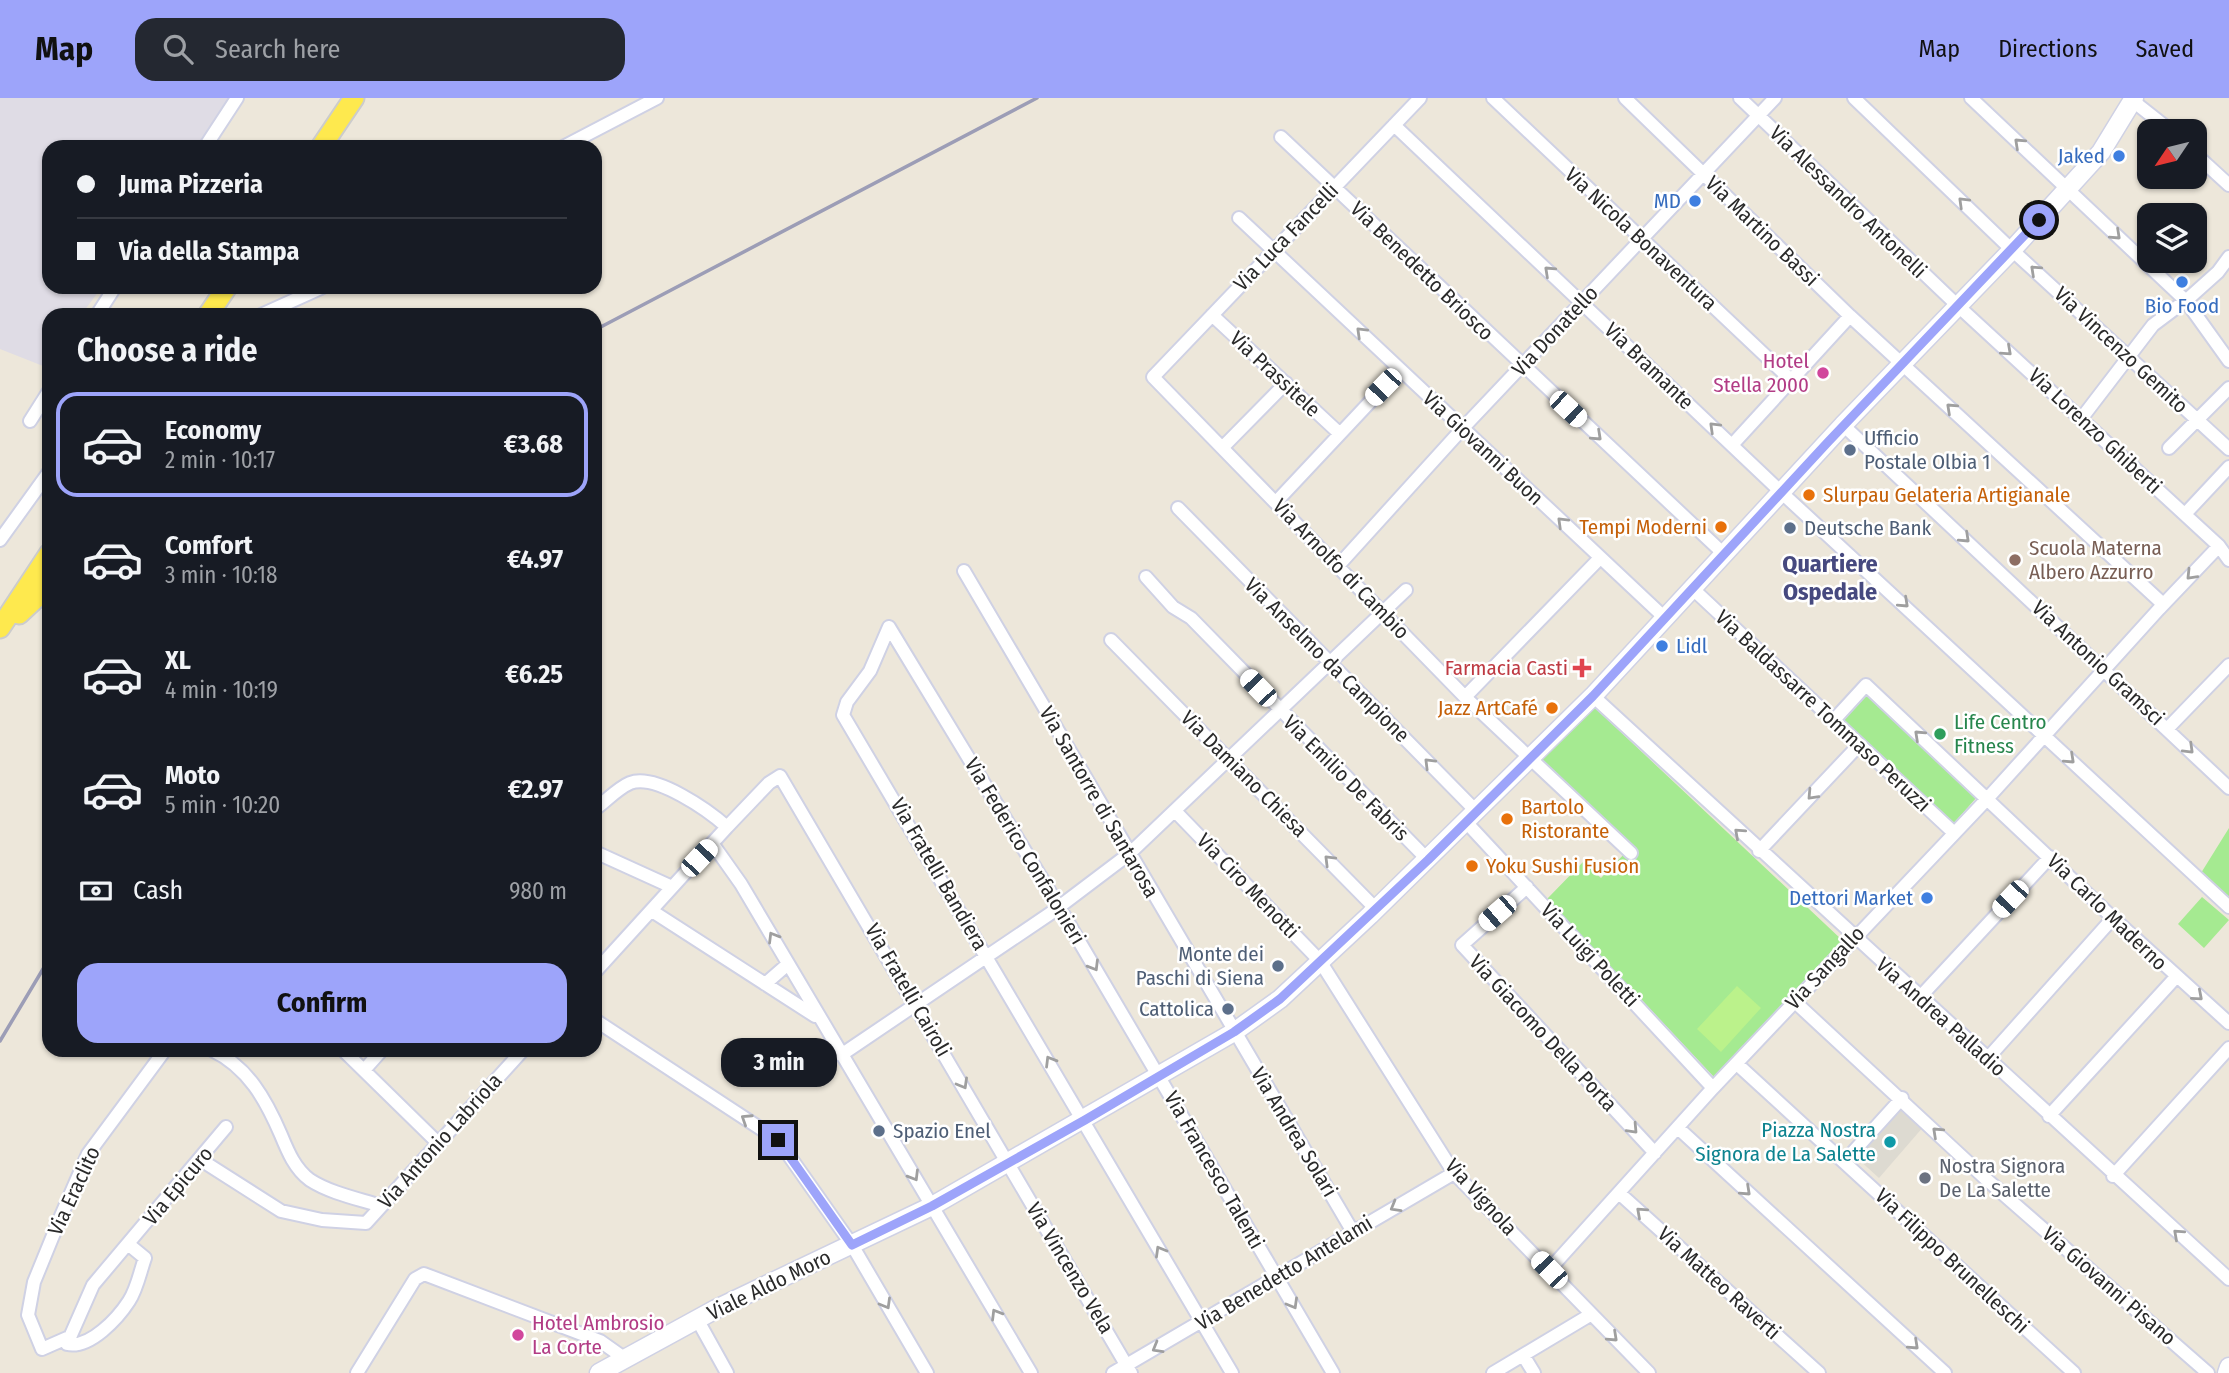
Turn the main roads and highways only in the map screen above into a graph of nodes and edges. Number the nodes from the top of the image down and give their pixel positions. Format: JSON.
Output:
{"nodes":[{"id":1,"x":354,"y":98,"type":"edge"},
{"id":2,"x":2134,"y":100,"type":"edge"},
{"id":3,"x":326,"y":140,"type":"edge"},
{"id":4,"x":42,"y":565,"type":"edge"},
{"id":5,"x":42,"y":592,"type":"edge"},
{"id":6,"x":0,"y":630,"type":"edge"},
{"id":7,"x":2229,"y":1367,"type":"edge"},
{"id":8,"x":599,"y":1373,"type":"edge"},
{"id":9,"x":2227,"y":1373,"type":"edge"}],
"edges":[{"from":1,"to":3,"type":"main road"},
{"from":2,"to":8,"type":"main road","name":"Viale Aldo Moro"},
{"from":4,"to":6,"type":"main road"},
{"from":5,"to":6,"type":"main road"},
{"from":7,"to":9,"type":"main road"}]}
